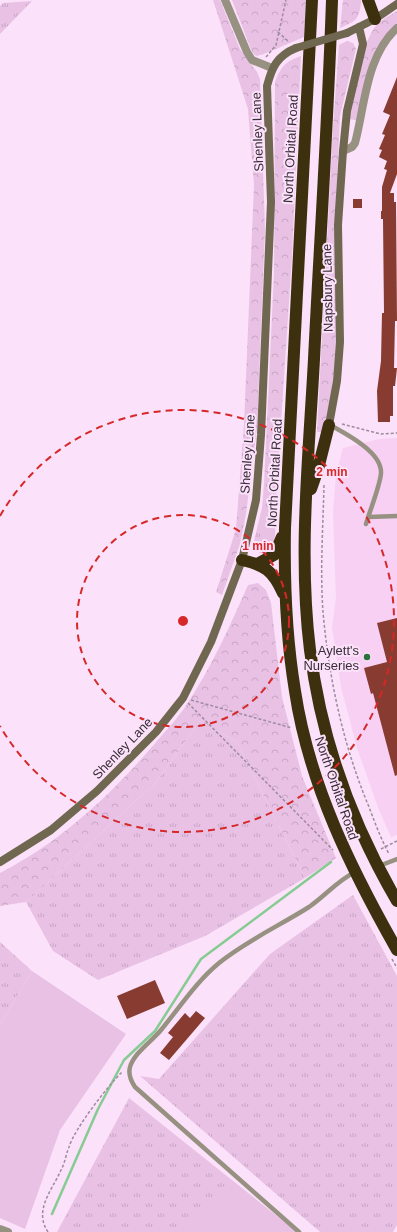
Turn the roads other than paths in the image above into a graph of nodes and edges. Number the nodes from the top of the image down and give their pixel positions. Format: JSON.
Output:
{"nodes":[{"id":1,"x":225,"y":0,"type":"edge"},
{"id":2,"x":312,"y":0,"type":"edge"},
{"id":3,"x":332,"y":0,"type":"edge"},
{"id":4,"x":368,"y":0,"type":"edge"},
{"id":5,"x":397,"y":4,"type":"edge"},
{"id":6,"x":375,"y":19,"type":"junction"},
{"id":7,"x":359,"y":27,"type":"junction"},
{"id":8,"x":397,"y":28,"type":"edge"},
{"id":9,"x":272,"y":68,"type":"junction"},
{"id":10,"x":343,"y":151,"type":"junction"},
{"id":11,"x":329,"y":422,"type":"junction"},
{"id":12,"x":307,"y":498,"type":"junction"},
{"id":13,"x":397,"y":516,"type":"edge"},
{"id":14,"x":368,"y":517,"type":"junction"},
{"id":15,"x":366,"y":524,"type":"dead end"},
{"id":16,"x":285,"y":528,"type":"junction"},
{"id":17,"x":242,"y":560,"type":"junction"},
{"id":18,"x":259,"y":563,"type":"junction"},
{"id":19,"x":285,"y":598,"type":"junction"},
{"id":20,"x":395,"y":860,"type":"edge"},
{"id":21,"x":0,"y":862,"type":"edge"},
{"id":22,"x":377,"y":866,"type":"junction"},
{"id":23,"x":354,"y":872,"type":"junction"},
{"id":24,"x":397,"y":901,"type":"edge"},
{"id":25,"x":397,"y":950,"type":"edge"},
{"id":26,"x":0,"y":1229,"type":"edge"},
{"id":27,"x":8,"y":1232,"type":"edge"},
{"id":28,"x":299,"y":1232,"type":"edge"}],
"edges":[{"from":1,"to":9,"type":"street"},
{"from":2,"to":16,"type":"highway","name":"North Orbital Road"},
{"from":3,"to":12,"type":"highway","name":"North Orbital Road"},
{"from":4,"to":6,"type":"highway"},
{"from":5,"to":6,"type":"main road"},
{"from":6,"to":7,"type":"main road","name":"Shenley Lane"},
{"from":7,"to":9,"type":"main road","name":"Shenley Lane","bridge":true},
{"from":7,"to":10,"type":"main road","name":"Napsbury Lane"},
{"from":8,"to":10,"type":"street"},
{"from":9,"to":17,"type":"main road","name":"Shenley Lane"},
{"from":10,"to":11,"type":"main road","name":"Napsbury Lane"},
{"from":11,"to":12,"type":"highway"},
{"from":11,"to":14,"type":"lane"},
{"from":12,"to":22,"type":"highway","name":"North Orbital Road"},
{"from":13,"to":14,"type":"lane"},
{"from":14,"to":15,"type":"lane"},
{"from":16,"to":18,"type":"highway"},
{"from":16,"to":19,"type":"highway","name":"North Orbital Road"},
{"from":17,"to":18,"type":"highway"},
{"from":17,"to":21,"type":"main road","name":"Shenley Lane"},
{"from":18,"to":19,"type":"highway"},
{"from":19,"to":23,"type":"highway","name":"North Orbital Road"},
{"from":20,"to":22,"type":"lane"},
{"from":22,"to":24,"type":"highway","name":"North Orbital Road"},
{"from":23,"to":25,"type":"highway","name":"North Orbital Road"},
{"from":23,"to":28,"type":"lane"},
{"from":26,"to":27,"type":"street"}]}
